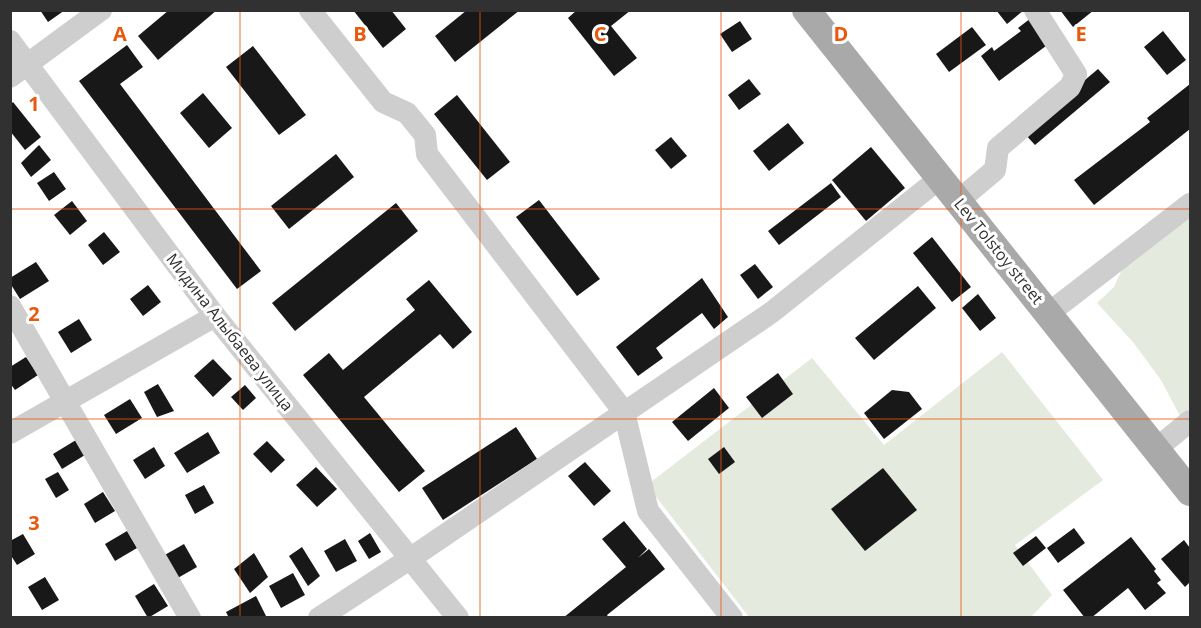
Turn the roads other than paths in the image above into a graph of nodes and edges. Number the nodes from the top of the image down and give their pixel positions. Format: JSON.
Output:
{"nodes":[{"id":1,"x":101,"y":10,"type":"edge"},
{"id":2,"x":310,"y":10,"type":"edge"},
{"id":3,"x":806,"y":10,"type":"edge"},
{"id":4,"x":1035,"y":10,"type":"edge"},
{"id":5,"x":10,"y":41,"type":"edge"},
{"id":6,"x":30,"y":65,"type":"junction"},
{"id":7,"x":10,"y":77,"type":"edge"},
{"id":8,"x":940,"y":178,"type":"junction"},
{"id":9,"x":958,"y":201,"type":"junction"},
{"id":10,"x":1191,"y":204,"type":"edge"},
{"id":11,"x":10,"y":306,"type":"edge"},
{"id":12,"x":1049,"y":314,"type":"junction"},
{"id":13,"x":215,"y":316,"type":"junction"},
{"id":14,"x":65,"y":401,"type":"junction"},
{"id":15,"x":624,"y":411,"type":"junction"},
{"id":16,"x":1191,"y":421,"type":"edge"},
{"id":17,"x":10,"y":433,"type":"edge"},
{"id":18,"x":1156,"y":449,"type":"junction"},
{"id":19,"x":1191,"y":492,"type":"edge"},
{"id":20,"x":411,"y":558,"type":"junction"},
{"id":21,"x":190,"y":618,"type":"edge"},
{"id":22,"x":319,"y":618,"type":"edge"},
{"id":23,"x":458,"y":618,"type":"edge"},
{"id":24,"x":732,"y":618,"type":"edge"}],
"edges":[{"from":1,"to":6,"type":"street"},
{"from":2,"to":15,"type":"street"},
{"from":3,"to":8,"type":"main road","name":"Lev Tolstoy street"},
{"from":4,"to":9,"type":"street"},
{"from":5,"to":6,"type":"street","name":"Мидина Алыбаева улица"},
{"from":6,"to":7,"type":"street"},
{"from":6,"to":13,"type":"street","name":"Мидина Алыбаева улица"},
{"from":8,"to":9,"type":"main road","name":"Lev Tolstoy street"},
{"from":8,"to":15,"type":"street"},
{"from":9,"to":12,"type":"main road","name":"Lev Tolstoy street"},
{"from":10,"to":12,"type":"street"},
{"from":11,"to":14,"type":"street"},
{"from":12,"to":18,"type":"main road","name":"Lev Tolstoy street"},
{"from":13,"to":14,"type":"street"},
{"from":13,"to":20,"type":"street","name":"Мидина Алыбаева улица"},
{"from":14,"to":17,"type":"street"},
{"from":14,"to":21,"type":"street"},
{"from":15,"to":20,"type":"street"},
{"from":15,"to":24,"type":"street"},
{"from":16,"to":18,"type":"street"},
{"from":18,"to":19,"type":"main road","name":"Lev Tolstoy street"},
{"from":20,"to":22,"type":"street"},
{"from":20,"to":23,"type":"street","name":"Мидина Алыбаева улица"}]}
